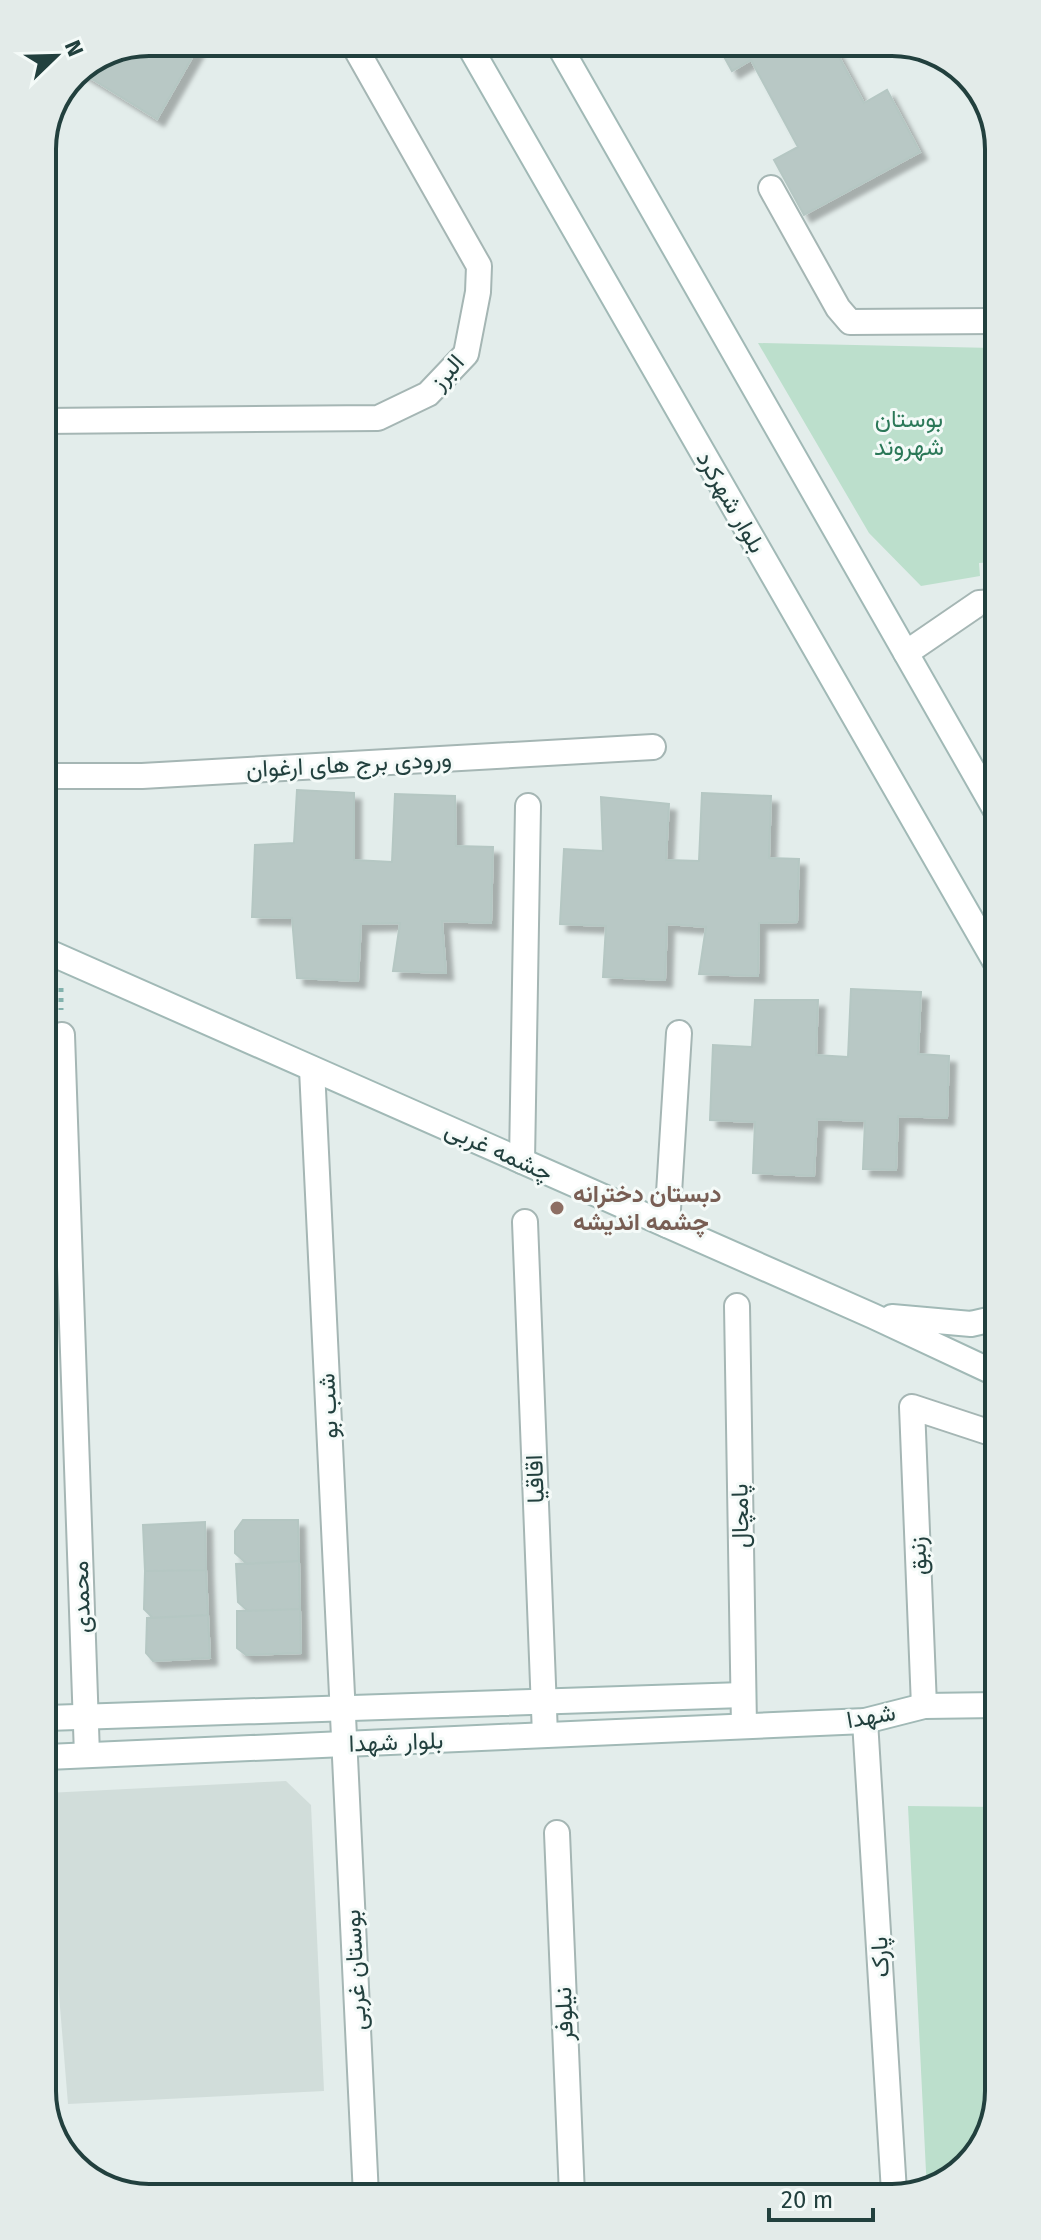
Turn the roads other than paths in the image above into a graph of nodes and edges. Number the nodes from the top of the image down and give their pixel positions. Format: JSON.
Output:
{"nodes":[{"id":1,"x":360,"y":56,"type":"edge"},
{"id":2,"x":475,"y":56,"type":"edge"},
{"id":3,"x":565,"y":56,"type":"edge"},
{"id":4,"x":771,"y":188,"type":"dead end"},
{"id":5,"x":985,"y":321,"type":"edge"},
{"id":6,"x":56,"y":421,"type":"edge"},
{"id":7,"x":985,"y":603,"type":"edge"},
{"id":8,"x":906,"y":653,"type":"junction"},
{"id":9,"x":653,"y":747,"type":"dead end"},
{"id":10,"x":56,"y":776,"type":"edge"},
{"id":11,"x":985,"y":791,"type":"edge"},
{"id":12,"x":528,"y":806,"type":"dead end"},
{"id":13,"x":985,"y":944,"type":"edge"},
{"id":14,"x":56,"y":956,"type":"edge"},
{"id":15,"x":679,"y":1033,"type":"dead end"},
{"id":16,"x":62,"y":1035,"type":"road end"},
{"id":17,"x":312,"y":1069,"type":"junction"},
{"id":18,"x":522,"y":1161,"type":"junction"},
{"id":19,"x":525,"y":1222,"type":"dead end"},
{"id":20,"x":667,"y":1225,"type":"junction"},
{"id":21,"x":737,"y":1306,"type":"dead end"},
{"id":22,"x":873,"y":1316,"type":"junction"},
{"id":23,"x":985,"y":1321,"type":"edge"},
{"id":24,"x":985,"y":1368,"type":"edge"},
{"id":25,"x":985,"y":1431,"type":"edge"},
{"id":26,"x":743,"y":1695,"type":"junction"},
{"id":27,"x":543,"y":1701,"type":"junction"},
{"id":28,"x":985,"y":1705,"type":"edge"},
{"id":29,"x":924,"y":1706,"type":"junction"},
{"id":30,"x":343,"y":1708,"type":"junction"},
{"id":31,"x":85,"y":1716,"type":"junction"},
{"id":32,"x":56,"y":1718,"type":"edge"},
{"id":33,"x":865,"y":1721,"type":"junction"},
{"id":34,"x":744,"y":1726,"type":"junction"},
{"id":35,"x":545,"y":1735,"type":"junction"},
{"id":36,"x":344,"y":1744,"type":"junction"},
{"id":37,"x":87,"y":1755,"type":"junction"},
{"id":38,"x":56,"y":1757,"type":"edge"},
{"id":39,"x":557,"y":1833,"type":"dead end"},
{"id":40,"x":365,"y":2184,"type":"edge"},
{"id":41,"x":572,"y":2184,"type":"edge"},
{"id":42,"x":893,"y":2184,"type":"edge"}],
"edges":[{"from":1,"to":6,"type":"street","name":"البرز"},
{"from":2,"to":13,"type":"street","name":"بلوار شهرکرد"},
{"from":3,"to":8,"type":"street"},
{"from":4,"to":5,"type":"street"},
{"from":7,"to":8,"type":"street"},
{"from":8,"to":11,"type":"street"},
{"from":9,"to":10,"type":"street","name":"ورودی برج های ارغوان"},
{"from":12,"to":18,"type":"street"},
{"from":14,"to":17,"type":"street","name":"چشمه غربی"},
{"from":15,"to":20,"type":"street"},
{"from":16,"to":31,"type":"street","name":"محمدی"},
{"from":17,"to":18,"type":"street","name":"چشمه غربی"},
{"from":17,"to":30,"type":"street","name":"شب بو"},
{"from":18,"to":20,"type":"street","name":"چشمه غربی"},
{"from":19,"to":27,"type":"street","name":"اقاقیا"},
{"from":20,"to":22,"type":"street","name":"چشمه غربی"},
{"from":21,"to":26,"type":"street","name":"پامچال"},
{"from":22,"to":23,"type":"street"},
{"from":22,"to":24,"type":"street","name":"چشمه غربی"},
{"from":25,"to":29,"type":"street","name":"زنبق"},
{"from":26,"to":27,"type":"street","name":"بلوار شهدا"},
{"from":26,"to":34,"type":"street","name":"پامچال"},
{"from":27,"to":30,"type":"street","name":"بلوار شهدا"},
{"from":27,"to":35,"type":"street","name":"اقاقیا"},
{"from":28,"to":29,"type":"street","name":"شهدا"},
{"from":29,"to":33,"type":"street","name":"شهدا"},
{"from":30,"to":31,"type":"street","name":"بلوار شهدا"},
{"from":30,"to":36,"type":"street","name":"شب بو"},
{"from":31,"to":32,"type":"street","name":"بلوار شهدا"},
{"from":31,"to":37,"type":"street","name":"محمدی"},
{"from":33,"to":34,"type":"street","name":"شهدا"},
{"from":33,"to":42,"type":"street","name":"پارک"},
{"from":34,"to":35,"type":"street","name":"بلوار شهدا"},
{"from":35,"to":36,"type":"street","name":"بلوار شهدا"},
{"from":36,"to":37,"type":"street","name":"بلوار شهدا"},
{"from":36,"to":40,"type":"street","name":"بوستان غربی"},
{"from":37,"to":38,"type":"street","name":"بلوار شهدا"},
{"from":39,"to":41,"type":"street","name":"نیلوفر"}]}
